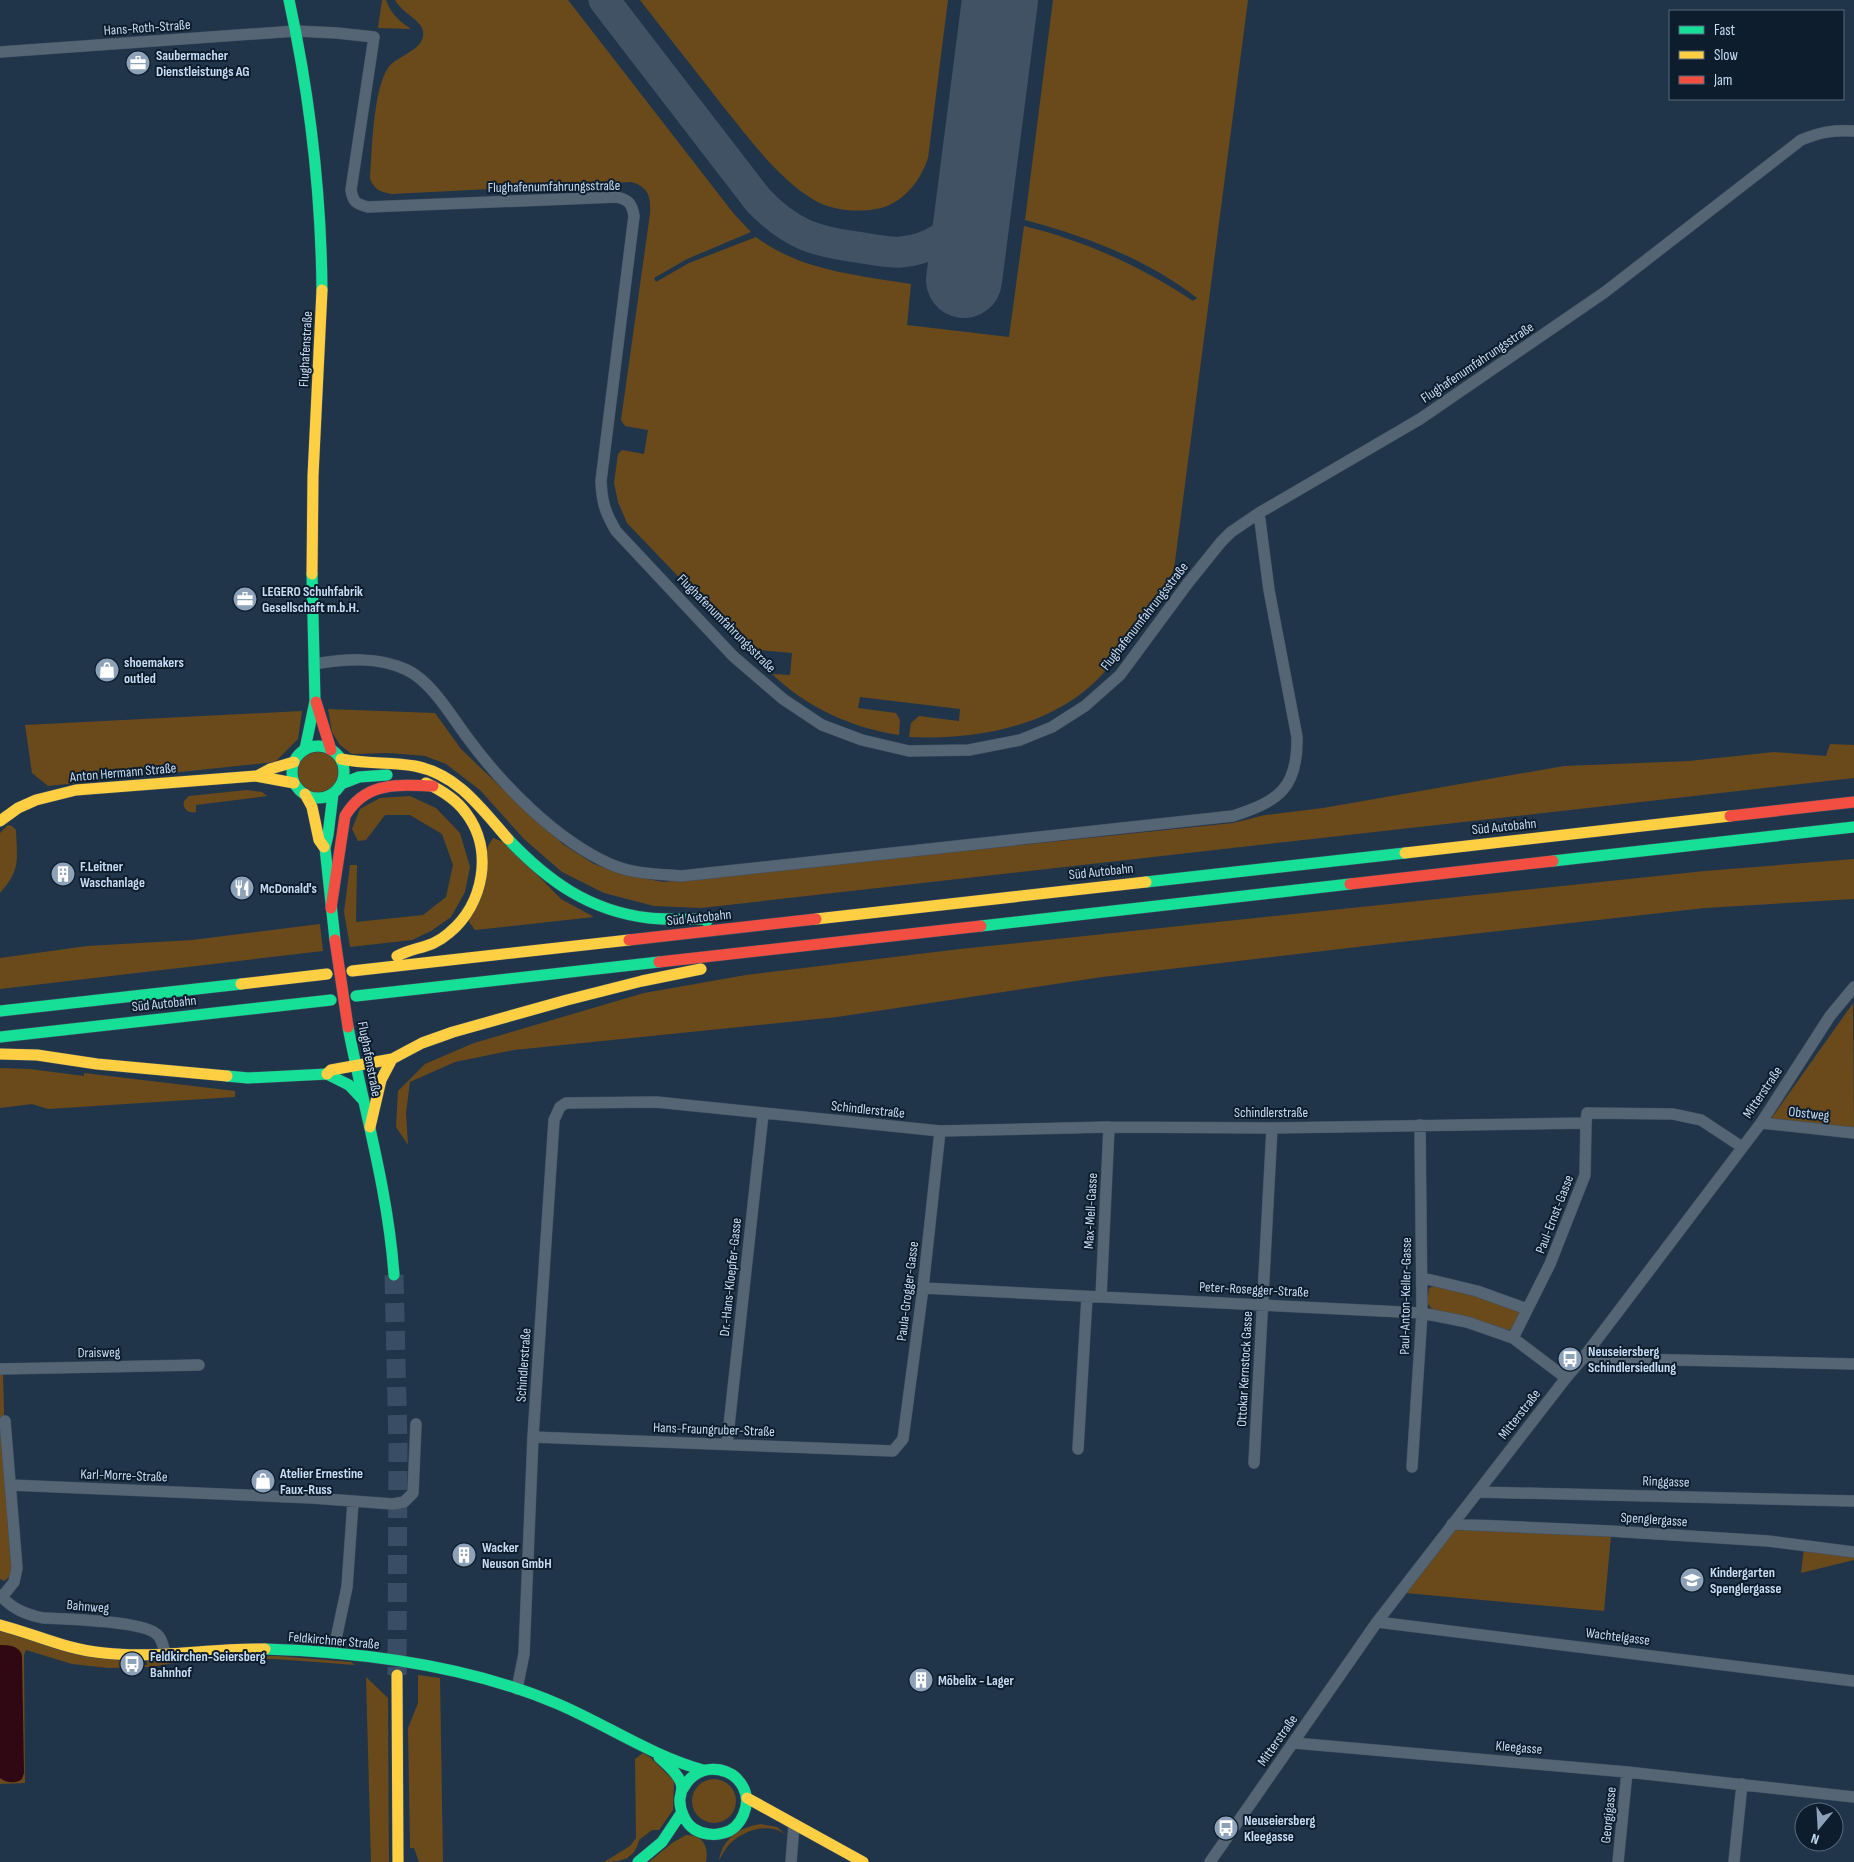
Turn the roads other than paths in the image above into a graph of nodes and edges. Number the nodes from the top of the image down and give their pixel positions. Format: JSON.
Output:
{"nodes":[{"id":1,"x":289,"y":0,"type":"edge"},
{"id":2,"x":296,"y":31,"type":"junction"},
{"id":3,"x":0,"y":52,"type":"edge"},
{"id":4,"x":1854,"y":131,"type":"edge"},
{"id":5,"x":1259,"y":513,"type":"junction"},
{"id":6,"x":314,"y":664,"type":"junction"},
{"id":7,"x":315,"y":701,"type":"junction"},
{"id":8,"x":305,"y":750,"type":"junction"},
{"id":9,"x":331,"y":750,"type":"junction"},
{"id":10,"x":341,"y":759,"type":"junction"},
{"id":11,"x":294,"y":762,"type":"junction"},
{"id":12,"x":256,"y":776,"type":"junction"},
{"id":13,"x":294,"y":783,"type":"junction"},
{"id":14,"x":341,"y":784,"type":"junction"},
{"id":15,"x":433,"y":786,"type":"junction"},
{"id":16,"x":305,"y":794,"type":"junction"},
{"id":17,"x":333,"y":794,"type":"junction"},
{"id":18,"x":1854,"y":802,"type":"edge"},
{"id":19,"x":0,"y":821,"type":"edge"},
{"id":20,"x":1854,"y":826,"type":"edge"},
{"id":21,"x":325,"y":848,"type":"junction"},
{"id":22,"x":331,"y":908,"type":"junction"},
{"id":23,"x":726,"y":929,"type":"junction"},
{"id":24,"x":771,"y":949,"type":"junction"},
{"id":25,"x":381,"y":967,"type":"junction"},
{"id":26,"x":352,"y":971,"type":"dead end"},
{"id":27,"x":327,"y":974,"type":"dead end"},
{"id":28,"x":1854,"y":987,"type":"edge"},
{"id":29,"x":356,"y":996,"type":"dead end"},
{"id":30,"x":331,"y":1000,"type":"dead end"},
{"id":31,"x":0,"y":1011,"type":"edge"},
{"id":32,"x":0,"y":1037,"type":"edge"},
{"id":33,"x":0,"y":1054,"type":"edge"},
{"id":34,"x":392,"y":1059,"type":"junction"},
{"id":35,"x":354,"y":1065,"type":"junction"},
{"id":36,"x":327,"y":1074,"type":"junction"},
{"id":37,"x":363,"y":1100,"type":"junction"},
{"id":38,"x":763,"y":1114,"type":"junction"},
{"id":39,"x":1586,"y":1123,"type":"junction"},
{"id":40,"x":1761,"y":1123,"type":"junction"},
{"id":41,"x":1420,"y":1125,"type":"junction"},
{"id":42,"x":370,"y":1127,"type":"junction"},
{"id":43,"x":1109,"y":1127,"type":"junction"},
{"id":44,"x":1272,"y":1128,"type":"junction"},
{"id":45,"x":940,"y":1131,"type":"junction"},
{"id":46,"x":1854,"y":1133,"type":"edge"},
{"id":47,"x":1742,"y":1147,"type":"junction"},
{"id":48,"x":394,"y":1275,"type":"tunnel mouth"},
{"id":49,"x":1423,"y":1278,"type":"junction"},
{"id":50,"x":924,"y":1288,"type":"junction"},
{"id":51,"x":1087,"y":1297,"type":"junction"},
{"id":52,"x":1101,"y":1297,"type":"junction"},
{"id":53,"x":1263,"y":1304,"type":"junction"},
{"id":54,"x":1527,"y":1309,"type":"junction"},
{"id":55,"x":1422,"y":1313,"type":"junction"},
{"id":56,"x":1513,"y":1338,"type":"junction"},
{"id":57,"x":1583,"y":1358,"type":"junction"},
{"id":58,"x":1854,"y":1364,"type":"edge"},
{"id":59,"x":199,"y":1365,"type":"dead end"},
{"id":60,"x":0,"y":1369,"type":"edge"},
{"id":61,"x":1566,"y":1378,"type":"junction"},
{"id":62,"x":6,"y":1422,"type":"dead end"},
{"id":63,"x":416,"y":1424,"type":"dead end"},
{"id":64,"x":533,"y":1438,"type":"junction"},
{"id":65,"x":726,"y":1444,"type":"junction"},
{"id":66,"x":1078,"y":1449,"type":"dead end"},
{"id":67,"x":893,"y":1451,"type":"joint"},
{"id":68,"x":1254,"y":1463,"type":"dead end"},
{"id":69,"x":1412,"y":1467,"type":"dead end"},
{"id":70,"x":10,"y":1485,"type":"junction"},
{"id":71,"x":1478,"y":1492,"type":"junction"},
{"id":72,"x":1854,"y":1501,"type":"edge"},
{"id":73,"x":353,"y":1502,"type":"junction"},
{"id":74,"x":1452,"y":1524,"type":"junction"},
{"id":75,"x":1854,"y":1552,"type":"edge"},
{"id":76,"x":1,"y":1596,"type":"edge"},
{"id":77,"x":1377,"y":1622,"type":"junction"},
{"id":78,"x":0,"y":1625,"type":"edge"},
{"id":79,"x":333,"y":1653,"type":"junction"},
{"id":80,"x":165,"y":1654,"type":"junction"},
{"id":81,"x":397,"y":1675,"type":"tunnel mouth"},
{"id":82,"x":1854,"y":1681,"type":"edge"},
{"id":83,"x":517,"y":1689,"type":"junction"},
{"id":84,"x":1294,"y":1743,"type":"junction"},
{"id":85,"x":652,"y":1750,"type":"junction"},
{"id":86,"x":703,"y":1770,"type":"junction"},
{"id":87,"x":1627,"y":1772,"type":"junction"},
{"id":88,"x":1742,"y":1784,"type":"junction"},
{"id":89,"x":682,"y":1790,"type":"junction"},
{"id":90,"x":1854,"y":1797,"type":"edge"},
{"id":91,"x":747,"y":1798,"type":"junction"},
{"id":92,"x":682,"y":1812,"type":"junction"},
{"id":93,"x":742,"y":1819,"type":"junction"},
{"id":94,"x":794,"y":1825,"type":"junction"},
{"id":95,"x":694,"y":1829,"type":"junction"},
{"id":96,"x":662,"y":1842,"type":"junction"},
{"id":97,"x":398,"y":1862,"type":"edge"},
{"id":98,"x":638,"y":1862,"type":"edge"},
{"id":99,"x":791,"y":1862,"type":"edge"},
{"id":100,"x":863,"y":1862,"type":"edge"},
{"id":101,"x":1210,"y":1862,"type":"edge"},
{"id":102,"x":1618,"y":1862,"type":"edge"},
{"id":103,"x":1734,"y":1862,"type":"edge"}],
"edges":[{"from":1,"to":2,"type":"main road","name":"Flughafenstraße"},
{"from":2,"to":3,"type":"street","name":"Hans-Roth-Straße"},
{"from":2,"to":5,"type":"street","name":"Flughafenumfahrungsstraße"},
{"from":2,"to":6,"type":"main road","name":"Flughafenstraße"},
{"from":4,"to":5,"type":"street","name":"Flughafenumfahrungsstraße"},
{"from":5,"to":6,"type":"street"},
{"from":6,"to":7,"type":"main road","name":"Flughafenstraße"},
{"from":7,"to":8,"type":"main road","name":"Flughafenstraße"},
{"from":7,"to":9,"type":"main road","name":"Flughafenstraße"},
{"from":8,"to":9,"type":"main road"},
{"from":8,"to":11,"type":"main road"},
{"from":9,"to":10,"type":"main road"},
{"from":10,"to":14,"type":"main road"},
{"from":10,"to":23,"type":"main road"},
{"from":11,"to":12,"type":"main road","name":"Anton Hermann Straße"},
{"from":11,"to":13,"type":"main road"},
{"from":12,"to":13,"type":"main road","name":"Anton Hermann Straße"},
{"from":12,"to":19,"type":"main road","name":"Anton Hermann Straße"},
{"from":13,"to":16,"type":"main road","name":"Flughafenstraße"},
{"from":14,"to":15,"type":"main road"},
{"from":14,"to":17,"type":"main road","name":"Flughafenstraße"},
{"from":15,"to":22,"type":"main road"},
{"from":15,"to":25,"type":"main road"},
{"from":16,"to":17,"type":"main road"},
{"from":16,"to":21,"type":"main road","name":"Flughafenstraße"},
{"from":17,"to":21,"type":"main road","name":"Flughafenstraße"},
{"from":18,"to":23,"type":"main road","name":"Süd Autobahn"},
{"from":20,"to":24,"type":"main road"},
{"from":21,"to":22,"type":"main road","name":"Flughafenstraße"},
{"from":22,"to":35,"type":"main road","name":"Flughafenstraße","bridge":true},
{"from":23,"to":25,"type":"main road","name":"Süd Autobahn"},
{"from":24,"to":29,"type":"main road"},
{"from":24,"to":34,"type":"main road"},
{"from":25,"to":26,"type":"main road","name":"Süd Autobahn"},
{"from":27,"to":31,"type":"main road","name":"Süd Autobahn"},
{"from":28,"to":40,"type":"street","name":"Mitterstraße"},
{"from":30,"to":32,"type":"main road","name":"Süd Autobahn"},
{"from":33,"to":36,"type":"main road"},
{"from":34,"to":35,"type":"main road"},
{"from":34,"to":42,"type":"main road"},
{"from":35,"to":36,"type":"main road"},
{"from":35,"to":37,"type":"main road","name":"Flughafenstraße"},
{"from":36,"to":37,"type":"main road"},
{"from":37,"to":42,"type":"main road","name":"Flughafenstraße"},
{"from":38,"to":45,"type":"street","name":"Schindlerstraße"},
{"from":38,"to":64,"type":"street","name":"Schindlerstraße"},
{"from":38,"to":65,"type":"street","name":"Dr.-Hans-Kloepfer-Gasse"},
{"from":39,"to":41,"type":"street","name":"Schindlerstraße"},
{"from":39,"to":47,"type":"street"},
{"from":39,"to":54,"type":"street","name":"Paul-Ernst-Gasse"},
{"from":40,"to":46,"type":"street","name":"Obstweg"},
{"from":40,"to":47,"type":"street","name":"Mitterstraße"},
{"from":41,"to":44,"type":"street","name":"Schindlerstraße"},
{"from":41,"to":49,"type":"street","name":"Paul-Anton-Keller-Gasse"},
{"from":42,"to":48,"type":"main road","name":"Flughafenstraße"},
{"from":43,"to":44,"type":"street","name":"Schindlerstraße"},
{"from":43,"to":45,"type":"street","name":"Schindlerstraße"},
{"from":43,"to":52,"type":"street","name":"Max-Mell-Gasse"},
{"from":44,"to":53,"type":"street","name":"Ottokar Kernstock Gasse"},
{"from":45,"to":50,"type":"street","name":"Paula-Grogger-Gasse"},
{"from":47,"to":57,"type":"street","name":"Mitterstraße"},
{"from":49,"to":54,"type":"street"},
{"from":49,"to":55,"type":"street","name":"Paul-Anton-Keller-Gasse"},
{"from":50,"to":51,"type":"street","name":"Peter-Rosegger-Straße"},
{"from":50,"to":67,"type":"street","name":"Paula-Grogger-Gasse"},
{"from":51,"to":52,"type":"street","name":"Peter-Rosegger-Straße"},
{"from":51,"to":66,"type":"street"},
{"from":52,"to":53,"type":"street","name":"Peter-Rosegger-Straße"},
{"from":53,"to":55,"type":"street","name":"Peter-Rosegger-Straße"},
{"from":53,"to":68,"type":"street","name":"Ottokar Kernstock Gasse"},
{"from":54,"to":56,"type":"street","name":"Paul-Ernst-Gasse"},
{"from":55,"to":56,"type":"street","name":"Peter-Rosegger-Straße"},
{"from":55,"to":69,"type":"street","name":"Paul-Anton-Keller-Gasse"},
{"from":56,"to":61,"type":"street","name":"Peter-Rosegger-Straße"},
{"from":57,"to":58,"type":"street"},
{"from":57,"to":61,"type":"street","name":"Mitterstraße"},
{"from":59,"to":60,"type":"street","name":"Draisweg"},
{"from":61,"to":71,"type":"street","name":"Mitterstraße"},
{"from":62,"to":70,"type":"street"},
{"from":63,"to":73,"type":"street","name":"Karl-Morre-Straße"},
{"from":64,"to":65,"type":"street","name":"Hans-Fraungruber-Straße"},
{"from":64,"to":83,"type":"street","name":"Schindlerstraße"},
{"from":65,"to":67,"type":"street","name":"Hans-Fraungruber-Straße"},
{"from":70,"to":73,"type":"street","name":"Karl-Morre-Straße"},
{"from":70,"to":76,"type":"street"},
{"from":71,"to":72,"type":"street","name":"Ringgasse"},
{"from":71,"to":74,"type":"street","name":"Mitterstraße"},
{"from":73,"to":79,"type":"street"},
{"from":74,"to":75,"type":"street","name":"Spenglergasse"},
{"from":74,"to":77,"type":"street","name":"Mitterstraße"},
{"from":76,"to":80,"type":"street","name":"Bahnweg"},
{"from":77,"to":82,"type":"street","name":"Wachtelgasse"},
{"from":77,"to":84,"type":"street","name":"Mitterstraße"},
{"from":78,"to":80,"type":"main road","name":"Feldkirchner Straße"},
{"from":79,"to":80,"type":"main road","name":"Feldkirchner Straße"},
{"from":79,"to":83,"type":"main road","name":"Feldkirchner Straße"},
{"from":81,"to":97,"type":"main road"},
{"from":83,"to":85,"type":"main road","name":"Feldkirchner Straße"},
{"from":84,"to":87,"type":"street","name":"Kleegasse"},
{"from":84,"to":101,"type":"street","name":"Mitterstraße"},
{"from":85,"to":86,"type":"main road","name":"Feldkirchner Straße"},
{"from":85,"to":89,"type":"main road","name":"Feldkirchner Straße"},
{"from":86,"to":89,"type":"main road"},
{"from":86,"to":91,"type":"main road"},
{"from":87,"to":88,"type":"street","name":"Kleegasse"},
{"from":87,"to":102,"type":"street","name":"Georgigasse"},
{"from":88,"to":90,"type":"street","name":"Kleegasse"},
{"from":88,"to":103,"type":"street"},
{"from":89,"to":92,"type":"main road"},
{"from":91,"to":93,"type":"main road"},
{"from":91,"to":94,"type":"main road"},
{"from":92,"to":95,"type":"main road"},
{"from":92,"to":96,"type":"main road"},
{"from":93,"to":94,"type":"main road"},
{"from":93,"to":95,"type":"main road"},
{"from":94,"to":99,"type":"street"},
{"from":94,"to":100,"type":"main road"},
{"from":95,"to":96,"type":"main road"},
{"from":96,"to":98,"type":"main road"}]}
